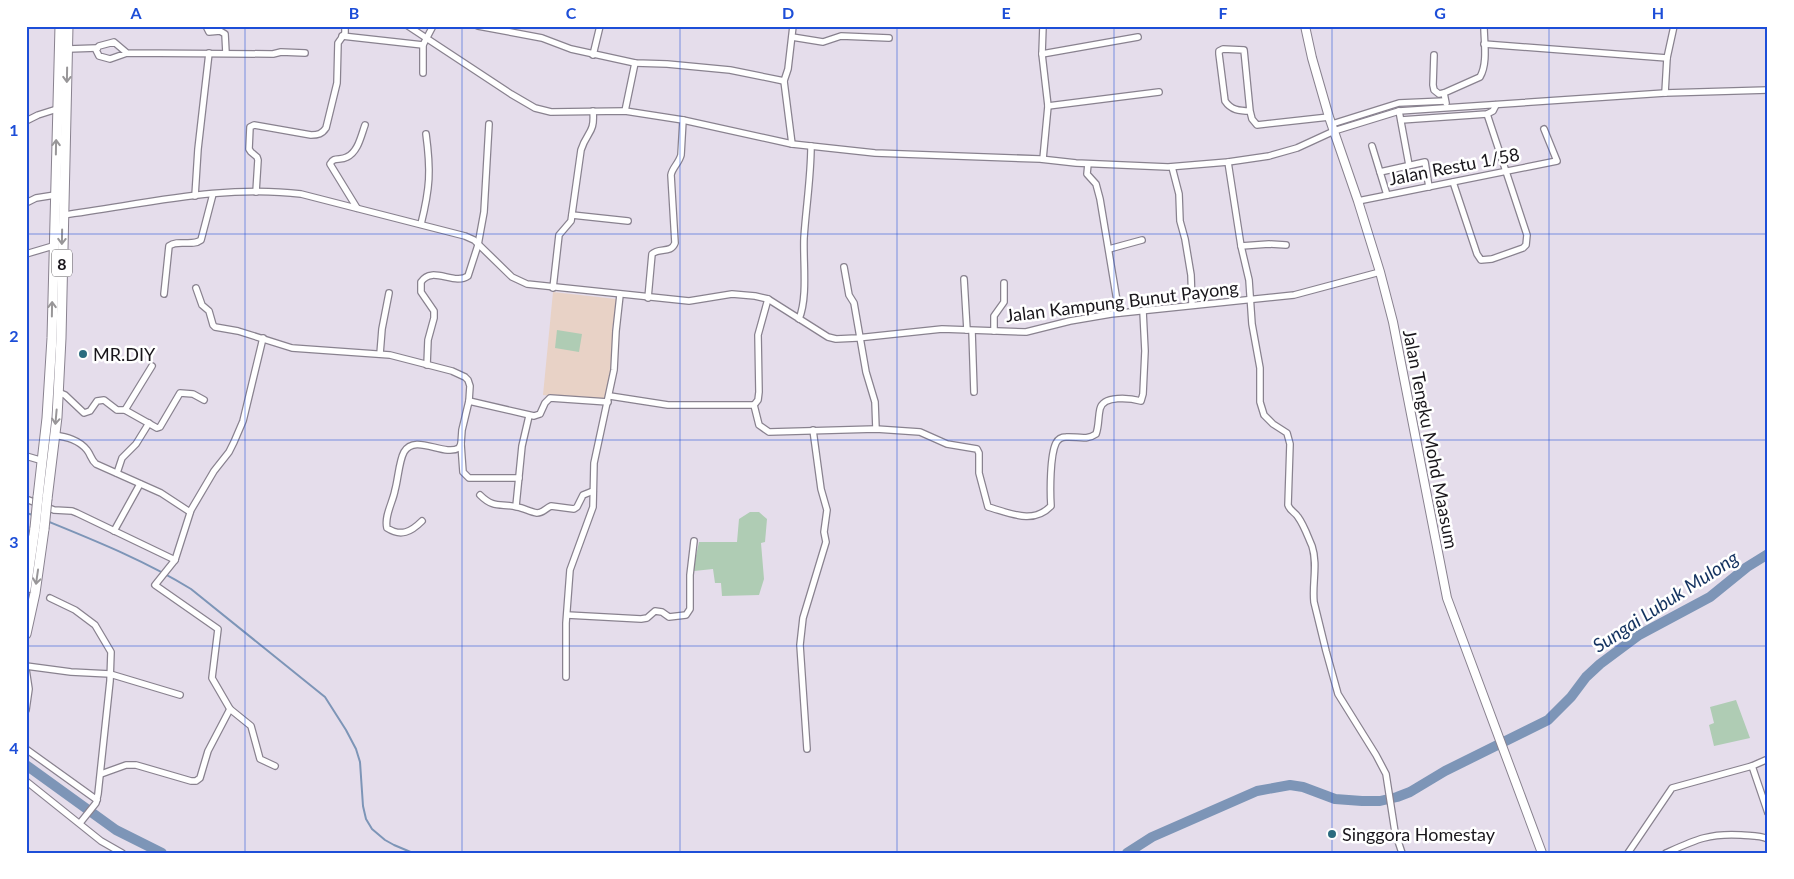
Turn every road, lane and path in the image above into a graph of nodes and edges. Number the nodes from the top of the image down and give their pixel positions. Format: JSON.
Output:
{"nodes":[{"id":1,"x":60,"y":26,"type":"edge"},
{"id":2,"x":68,"y":26,"type":"edge"},
{"id":3,"x":206,"y":26,"type":"edge"},
{"id":4,"x":345,"y":26,"type":"edge"},
{"id":5,"x":408,"y":26,"type":"edge"},
{"id":6,"x":434,"y":26,"type":"edge"},
{"id":7,"x":478,"y":26,"type":"edge"},
{"id":8,"x":600,"y":26,"type":"edge"},
{"id":9,"x":793,"y":26,"type":"edge"},
{"id":10,"x":1043,"y":26,"type":"edge"},
{"id":11,"x":1304,"y":26,"type":"edge"},
{"id":12,"x":1484,"y":26,"type":"edge"},
{"id":13,"x":1674,"y":26,"type":"edge"},
{"id":14,"x":342,"y":36,"type":"junction"},
{"id":15,"x":792,"y":37,"type":"junction"},
{"id":16,"x":1138,"y":37,"type":"dead end"},
{"id":17,"x":889,"y":38,"type":"dead end"},
{"id":18,"x":425,"y":42,"type":"junction"},
{"id":19,"x":1484,"y":44,"type":"junction"},
{"id":20,"x":97,"y":48,"type":"junction"},
{"id":21,"x":68,"y":49,"type":"junction"},
{"id":22,"x":128,"y":53,"type":"junction"},
{"id":23,"x":209,"y":53,"type":"junction"},
{"id":24,"x":226,"y":53,"type":"junction"},
{"id":25,"x":305,"y":53,"type":"dead end"},
{"id":26,"x":1042,"y":54,"type":"junction"},
{"id":27,"x":593,"y":55,"type":"junction"},
{"id":28,"x":1434,"y":56,"type":"dead end"},
{"id":29,"x":1667,"y":58,"type":"junction"},
{"id":30,"x":635,"y":63,"type":"junction"},
{"id":31,"x":423,"y":73,"type":"dead end"},
{"id":32,"x":784,"y":81,"type":"junction"},
{"id":33,"x":1768,"y":90,"type":"edge"},
{"id":34,"x":1159,"y":92,"type":"dead end"},
{"id":35,"x":1444,"y":93,"type":"junction"},
{"id":36,"x":1664,"y":93,"type":"junction"},
{"id":37,"x":1446,"y":104,"type":"junction"},
{"id":38,"x":1496,"y":105,"type":"junction"},
{"id":39,"x":1048,"y":106,"type":"junction"},
{"id":40,"x":57,"y":109,"type":"junction"},
{"id":41,"x":594,"y":111,"type":"junction"},
{"id":42,"x":625,"y":111,"type":"junction"},
{"id":43,"x":1250,"y":111,"type":"junction"},
{"id":44,"x":1399,"y":112,"type":"junction"},
{"id":45,"x":1487,"y":114,"type":"junction"},
{"id":46,"x":683,"y":120,"type":"junction"},
{"id":47,"x":1401,"y":120,"type":"junction"},
{"id":48,"x":26,"y":121,"type":"edge"},
{"id":49,"x":489,"y":124,"type":"dead end"},
{"id":50,"x":1332,"y":124,"type":"junction"},
{"id":51,"x":364,"y":125,"type":"dead end"},
{"id":52,"x":1544,"y":129,"type":"dead end"},
{"id":53,"x":426,"y":134,"type":"dead end"},
{"id":54,"x":792,"y":144,"type":"junction"},
{"id":55,"x":811,"y":146,"type":"junction"},
{"id":56,"x":1372,"y":146,"type":"dead end"},
{"id":57,"x":1042,"y":159,"type":"junction"},
{"id":58,"x":1228,"y":162,"type":"junction"},
{"id":59,"x":1088,"y":164,"type":"junction"},
{"id":60,"x":1409,"y":165,"type":"junction"},
{"id":61,"x":1172,"y":167,"type":"junction"},
{"id":62,"x":1506,"y":171,"type":"junction"},
{"id":63,"x":1380,"y":172,"type":"junction"},
{"id":64,"x":1453,"y":182,"type":"junction"},
{"id":65,"x":1429,"y":187,"type":"junction"},
{"id":66,"x":256,"y":192,"type":"junction"},
{"id":67,"x":214,"y":194,"type":"junction"},
{"id":68,"x":55,"y":195,"type":"junction"},
{"id":69,"x":1387,"y":195,"type":"junction"},
{"id":70,"x":195,"y":196,"type":"junction"},
{"id":71,"x":1358,"y":201,"type":"junction"},
{"id":72,"x":26,"y":203,"type":"edge"},
{"id":73,"x":357,"y":208,"type":"junction"},
{"id":74,"x":63,"y":215,"type":"junction"},
{"id":75,"x":572,"y":215,"type":"junction"},
{"id":76,"x":628,"y":221,"type":"dead end"},
{"id":77,"x":421,"y":224,"type":"junction"},
{"id":78,"x":1142,"y":240,"type":"dead end"},
{"id":79,"x":478,"y":245,"type":"junction"},
{"id":80,"x":1286,"y":245,"type":"dead end"},
{"id":81,"x":53,"y":246,"type":"junction"},
{"id":82,"x":1242,"y":246,"type":"junction"},
{"id":83,"x":1109,"y":249,"type":"junction"},
{"id":84,"x":26,"y":254,"type":"edge"},
{"id":85,"x":844,"y":267,"type":"dead end"},
{"id":86,"x":1380,"y":272,"type":"junction"},
{"id":87,"x":964,"y":279,"type":"dead end"},
{"id":88,"x":1004,"y":283,"type":"dead end"},
{"id":89,"x":196,"y":288,"type":"dead end"},
{"id":90,"x":553,"y":288,"type":"junction"},
{"id":91,"x":390,"y":293,"type":"dead end"},
{"id":92,"x":164,"y":294,"type":"dead end"},
{"id":93,"x":620,"y":295,"type":"junction"},
{"id":94,"x":648,"y":298,"type":"junction"},
{"id":95,"x":768,"y":299,"type":"junction"},
{"id":96,"x":1250,"y":300,"type":"junction"},
{"id":97,"x":1192,"y":305,"type":"junction"},
{"id":98,"x":1143,"y":311,"type":"junction"},
{"id":99,"x":1119,"y":314,"type":"junction"},
{"id":100,"x":799,"y":319,"type":"junction"},
{"id":101,"x":61,"y":324,"type":"junction"},
{"id":102,"x":969,"y":330,"type":"junction"},
{"id":103,"x":994,"y":331,"type":"junction"},
{"id":104,"x":52,"y":333,"type":"junction"},
{"id":105,"x":262,"y":338,"type":"junction"},
{"id":106,"x":860,"y":338,"type":"junction"},
{"id":107,"x":380,"y":354,"type":"junction"},
{"id":108,"x":427,"y":365,"type":"junction"},
{"id":109,"x":152,"y":366,"type":"dead end"},
{"id":110,"x":58,"y":392,"type":"junction"},
{"id":111,"x":974,"y":392,"type":"dead end"},
{"id":112,"x":609,"y":398,"type":"junction"},
{"id":113,"x":204,"y":400,"type":"dead end"},
{"id":114,"x":469,"y":401,"type":"junction"},
{"id":115,"x":754,"y":405,"type":"junction"},
{"id":116,"x":126,"y":410,"type":"junction"},
{"id":117,"x":529,"y":416,"type":"junction"},
{"id":118,"x":149,"y":423,"type":"junction"},
{"id":119,"x":876,"y":429,"type":"junction"},
{"id":120,"x":813,"y":430,"type":"junction"},
{"id":121,"x":54,"y":435,"type":"junction"},
{"id":122,"x":462,"y":444,"type":"junction"},
{"id":123,"x":26,"y":456,"type":"edge"},
{"id":124,"x":43,"y":461,"type":"junction"},
{"id":125,"x":116,"y":473,"type":"junction"},
{"id":126,"x":519,"y":478,"type":"junction"},
{"id":127,"x":140,"y":484,"type":"junction"},
{"id":128,"x":593,"y":491,"type":"junction"},
{"id":129,"x":480,"y":495,"type":"dead end"},
{"id":130,"x":43,"y":498,"type":"junction"},
{"id":131,"x":26,"y":499,"type":"edge"},
{"id":132,"x":516,"y":506,"type":"junction"},
{"id":133,"x":190,"y":512,"type":"junction"},
{"id":134,"x":422,"y":522,"type":"dead end"},
{"id":135,"x":39,"y":529,"type":"junction"},
{"id":136,"x":114,"y":531,"type":"junction"},
{"id":137,"x":30,"y":539,"type":"edge"},
{"id":138,"x":694,"y":541,"type":"dead end"},
{"id":139,"x":175,"y":560,"type":"junction"},
{"id":140,"x":26,"y":589,"type":"edge"},
{"id":141,"x":50,"y":598,"type":"dead end"},
{"id":142,"x":567,"y":615,"type":"junction"},
{"id":143,"x":26,"y":634,"type":"edge"},
{"id":144,"x":26,"y":668,"type":"edge"},
{"id":145,"x":110,"y":674,"type":"junction"},
{"id":146,"x":566,"y":677,"type":"dead end"},
{"id":147,"x":180,"y":695,"type":"dead end"},
{"id":148,"x":230,"y":708,"type":"junction"},
{"id":149,"x":26,"y":710,"type":"edge"},
{"id":150,"x":26,"y":749,"type":"edge"},
{"id":151,"x":807,"y":749,"type":"dead end"},
{"id":152,"x":1768,"y":759,"type":"edge"},
{"id":153,"x":275,"y":766,"type":"dead end"},
{"id":154,"x":1752,"y":766,"type":"junction"},
{"id":155,"x":101,"y":774,"type":"junction"},
{"id":156,"x":26,"y":781,"type":"edge"},
{"id":157,"x":96,"y":801,"type":"junction"},
{"id":158,"x":1768,"y":813,"type":"edge"},
{"id":159,"x":82,"y":821,"type":"junction"},
{"id":160,"x":1768,"y":839,"type":"edge"},
{"id":161,"x":122,"y":853,"type":"edge"},
{"id":162,"x":1402,"y":853,"type":"edge"},
{"id":163,"x":1542,"y":853,"type":"edge"},
{"id":164,"x":1628,"y":853,"type":"edge"},
{"id":165,"x":1666,"y":853,"type":"edge"}],
"edges":[{"from":1,"to":40,"type":"main road","number":"8"},
{"from":2,"to":21,"type":"main road","number":"8"},
{"from":3,"to":24,"type":"street"},
{"from":4,"to":14,"type":"street"},
{"from":5,"to":18,"type":"street"},
{"from":6,"to":18,"type":"street"},
{"from":7,"to":27,"type":"street"},
{"from":8,"to":27,"type":"street"},
{"from":9,"to":15,"type":"street"},
{"from":10,"to":26,"type":"street"},
{"from":11,"to":50,"type":"main road","name":"Jalan Tengku Mohd Maasum"},
{"from":12,"to":19,"type":"street"},
{"from":13,"to":29,"type":"street"},
{"from":14,"to":18,"type":"street"},
{"from":14,"to":66,"type":"street"},
{"from":15,"to":17,"type":"street"},
{"from":15,"to":32,"type":"street"},
{"from":16,"to":26,"type":"street"},
{"from":18,"to":31,"type":"street"},
{"from":18,"to":41,"type":"street"},
{"from":19,"to":29,"type":"street"},
{"from":19,"to":35,"type":"street"},
{"from":20,"to":21,"type":"street"},
{"from":20,"to":22,"type":"street"},
{"from":20,"to":22,"type":"street"},
{"from":21,"to":74,"type":"main road","number":"8","one_way":true},
{"from":22,"to":23,"type":"street"},
{"from":23,"to":24,"type":"street"},
{"from":23,"to":70,"type":"street"},
{"from":24,"to":25,"type":"street"},
{"from":26,"to":39,"type":"street"},
{"from":27,"to":30,"type":"street"},
{"from":28,"to":35,"type":"street"},
{"from":29,"to":36,"type":"street"},
{"from":30,"to":32,"type":"street"},
{"from":30,"to":42,"type":"street"},
{"from":32,"to":54,"type":"street"},
{"from":33,"to":36,"type":"street"},
{"from":34,"to":39,"type":"street"},
{"from":35,"to":37,"type":"street"},
{"from":36,"to":38,"type":"street"},
{"from":37,"to":38,"type":"street"},
{"from":37,"to":44,"type":"street"},
{"from":37,"to":50,"type":"street"},
{"from":38,"to":45,"type":"street"},
{"from":39,"to":57,"type":"street"},
{"from":40,"to":48,"type":"street"},
{"from":68,"to":40,"type":"main road","number":"8","one_way":true},
{"from":41,"to":42,"type":"street"},
{"from":41,"to":75,"type":"street"},
{"from":42,"to":46,"type":"street"},
{"from":43,"to":43,"type":"street"},
{"from":43,"to":50,"type":"street"},
{"from":44,"to":47,"type":"street"},
{"from":44,"to":50,"type":"street"},
{"from":45,"to":47,"type":"street"},
{"from":45,"to":62,"type":"street"},
{"from":46,"to":54,"type":"street"},
{"from":46,"to":94,"type":"street"},
{"from":47,"to":60,"type":"street"},
{"from":49,"to":79,"type":"street"},
{"from":50,"to":58,"type":"street"},
{"from":50,"to":71,"type":"main road","name":"Jalan Tengku Mohd Maasum"},
{"from":51,"to":73,"type":"street"},
{"from":52,"to":62,"type":"street","name":"Jalan Restu 1/58"},
{"from":53,"to":77,"type":"street"},
{"from":54,"to":55,"type":"street"},
{"from":55,"to":57,"type":"street"},
{"from":55,"to":100,"type":"street"},
{"from":56,"to":63,"type":"street"},
{"from":57,"to":59,"type":"street"},
{"from":58,"to":61,"type":"street"},
{"from":58,"to":82,"type":"street"},
{"from":59,"to":61,"type":"street"},
{"from":59,"to":83,"type":"street"},
{"from":60,"to":63,"type":"street"},
{"from":60,"to":65,"type":"street"},
{"from":61,"to":97,"type":"street"},
{"from":62,"to":64,"type":"street","name":"Jalan Restu 1/58"},
{"from":62,"to":64,"type":"street"},
{"from":63,"to":69,"type":"street"},
{"from":64,"to":65,"type":"street","name":"Jalan Restu 1/58"},
{"from":65,"to":69,"type":"street","name":"Jalan Restu 1/58"},
{"from":66,"to":67,"type":"street","name":"Jalan Kampung Bunut Payong"},
{"from":66,"to":73,"type":"street","name":"Jalan Kampung Bunut Payong"},
{"from":67,"to":70,"type":"street","name":"Jalan Kampung Bunut Payong"},
{"from":67,"to":92,"type":"street"},
{"from":68,"to":72,"type":"street"},
{"from":68,"to":81,"type":"main road","number":"8"},
{"from":69,"to":71,"type":"street","name":"Jalan Restu 1/58"},
{"from":70,"to":74,"type":"street","name":"Jalan Kampung Bunut Payong"},
{"from":71,"to":86,"type":"main road","name":"Jalan Tengku Mohd Maasum"},
{"from":73,"to":77,"type":"street","name":"Jalan Kampung Bunut Payong"},
{"from":74,"to":101,"type":"main road","number":"8","one_way":true},
{"from":75,"to":76,"type":"street"},
{"from":75,"to":90,"type":"street"},
{"from":77,"to":79,"type":"street","name":"Jalan Kampung Bunut Payong"},
{"from":78,"to":83,"type":"street"},
{"from":79,"to":90,"type":"street","name":"Jalan Kampung Bunut Payong"},
{"from":79,"to":108,"type":"street"},
{"from":80,"to":82,"type":"street"},
{"from":81,"to":84,"type":"street"},
{"from":104,"to":81,"type":"main road","number":"8","one_way":true},
{"from":82,"to":96,"type":"street"},
{"from":83,"to":99,"type":"street"},
{"from":85,"to":106,"type":"street"},
{"from":86,"to":96,"type":"street","name":"Jalan Kampung Bunut Payong"},
{"from":86,"to":163,"type":"main road","name":"Jalan Tengku Mohd Maasum"},
{"from":87,"to":102,"type":"street"},
{"from":88,"to":103,"type":"street"},
{"from":89,"to":105,"type":"street"},
{"from":90,"to":93,"type":"street","name":"Jalan Kampung Bunut Payong"},
{"from":91,"to":107,"type":"street"},
{"from":93,"to":94,"type":"street","name":"Jalan Kampung Bunut Payong"},
{"from":93,"to":112,"type":"street"},
{"from":94,"to":95,"type":"street","name":"Jalan Kampung Bunut Payong"},
{"from":95,"to":100,"type":"street","name":"Jalan Kampung Bunut Payong"},
{"from":95,"to":115,"type":"street"},
{"from":96,"to":97,"type":"street","name":"Jalan Kampung Bunut Payong"},
{"from":96,"to":162,"type":"street"},
{"from":97,"to":98,"type":"street","name":"Jalan Kampung Bunut Payong"},
{"from":98,"to":99,"type":"street","name":"Jalan Kampung Bunut Payong"},
{"from":98,"to":119,"type":"street"},
{"from":99,"to":103,"type":"street","name":"Jalan Kampung Bunut Payong"},
{"from":100,"to":106,"type":"street","name":"Jalan Kampung Bunut Payong"},
{"from":101,"to":104,"type":"main road"},
{"from":101,"to":110,"type":"main road","number":"8"},
{"from":102,"to":103,"type":"street","name":"Jalan Kampung Bunut Payong"},
{"from":102,"to":106,"type":"street","name":"Jalan Kampung Bunut Payong"},
{"from":102,"to":111,"type":"street"},
{"from":104,"to":124,"type":"main road","number":"8"},
{"from":105,"to":107,"type":"street"},
{"from":105,"to":133,"type":"street"},
{"from":106,"to":119,"type":"street"},
{"from":107,"to":108,"type":"street"},
{"from":108,"to":114,"type":"street"},
{"from":109,"to":116,"type":"street"},
{"from":110,"to":116,"type":"street"},
{"from":110,"to":121,"type":"main road","number":"8","one_way":true},
{"from":112,"to":115,"type":"street"},
{"from":112,"to":117,"type":"street"},
{"from":112,"to":128,"type":"street"},
{"from":113,"to":118,"type":"street"},
{"from":114,"to":117,"type":"street"},
{"from":114,"to":122,"type":"street"},
{"from":115,"to":120,"type":"street"},
{"from":116,"to":118,"type":"street"},
{"from":117,"to":126,"type":"street"},
{"from":118,"to":125,"type":"street"},
{"from":119,"to":120,"type":"street"},
{"from":120,"to":151,"type":"street"},
{"from":121,"to":125,"type":"street"},
{"from":121,"to":130,"type":"main road","number":"8"},
{"from":122,"to":126,"type":"street"},
{"from":122,"to":134,"type":"street"},
{"from":123,"to":124,"type":"street"},
{"from":124,"to":130,"type":"main road","number":"8"},
{"from":125,"to":127,"type":"street"},
{"from":126,"to":132,"type":"street"},
{"from":127,"to":133,"type":"street"},
{"from":127,"to":136,"type":"street"},
{"from":128,"to":132,"type":"street"},
{"from":128,"to":142,"type":"street"},
{"from":129,"to":132,"type":"street"},
{"from":130,"to":135,"type":"main road","number":"8","bridge":true},
{"from":131,"to":136,"type":"street"},
{"from":133,"to":139,"type":"street"},
{"from":135,"to":137,"type":"main road","number":"8"},
{"from":135,"to":143,"type":"main road","number":"8","one_way":true},
{"from":136,"to":139,"type":"street"},
{"from":137,"to":140,"type":"main road","number":"8"},
{"from":138,"to":142,"type":"street"},
{"from":139,"to":148,"type":"street"},
{"from":141,"to":145,"type":"street"},
{"from":142,"to":146,"type":"street"},
{"from":144,"to":145,"type":"street"},
{"from":144,"to":149,"type":"street"},
{"from":145,"to":147,"type":"street"},
{"from":145,"to":155,"type":"street"},
{"from":148,"to":153,"type":"street"},
{"from":148,"to":155,"type":"street"},
{"from":150,"to":157,"type":"street"},
{"from":152,"to":154,"type":"street"},
{"from":154,"to":158,"type":"street"},
{"from":154,"to":164,"type":"street"},
{"from":155,"to":157,"type":"street"},
{"from":156,"to":159,"type":"street"},
{"from":157,"to":159,"type":"street"},
{"from":159,"to":161,"type":"street"},
{"from":160,"to":165,"type":"street"}]}
